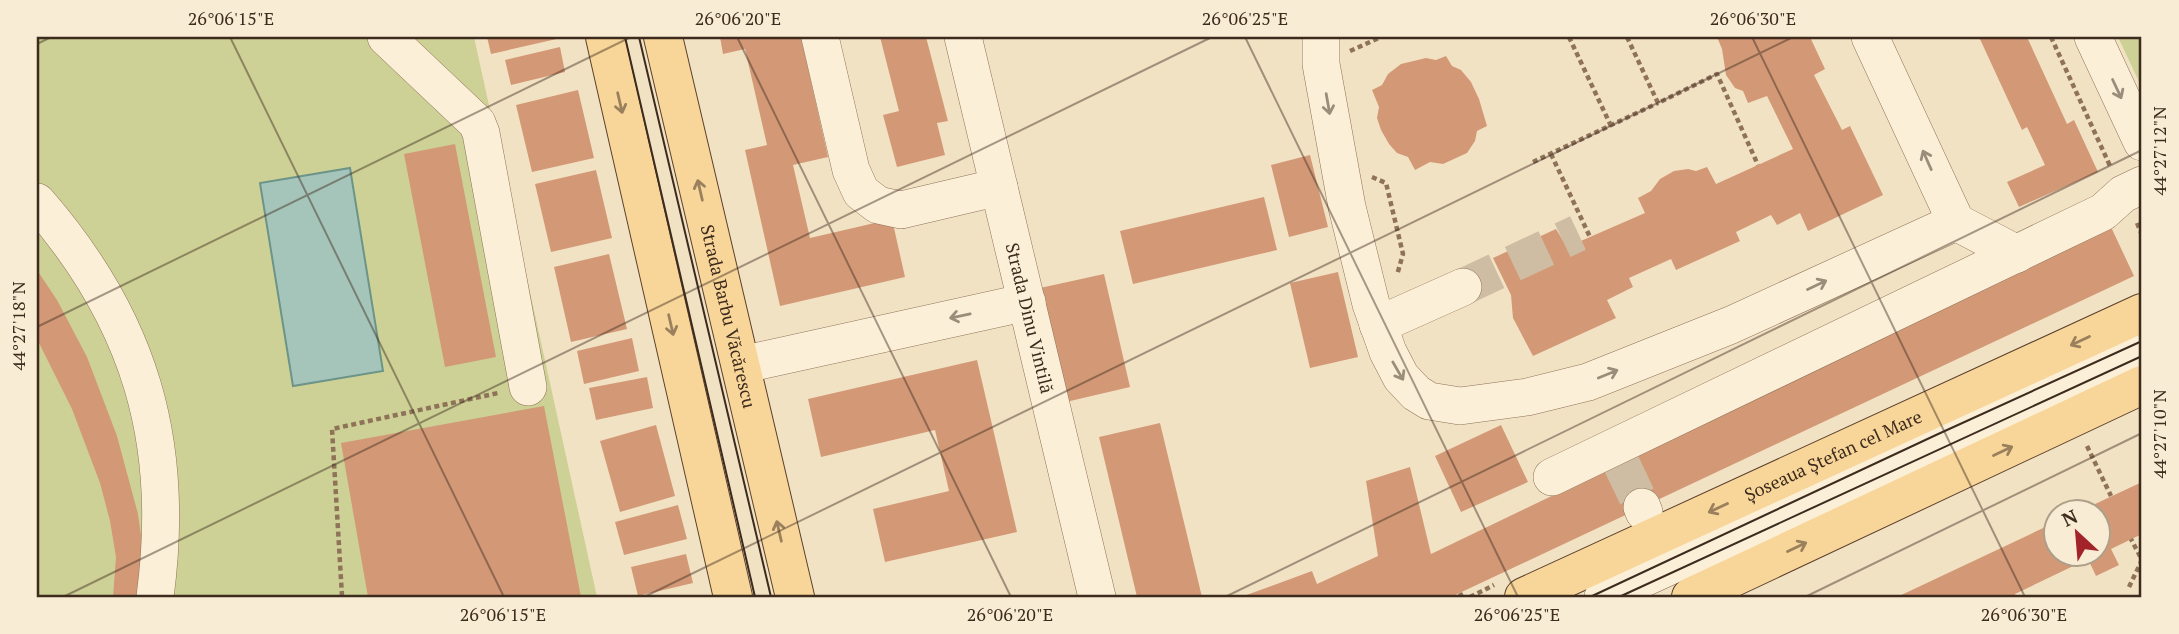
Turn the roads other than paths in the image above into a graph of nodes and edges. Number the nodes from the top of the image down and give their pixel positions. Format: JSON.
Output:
{"nodes":[{"id":1,"x":386,"y":37,"type":"edge"},
{"id":2,"x":605,"y":37,"type":"edge"},
{"id":3,"x":663,"y":37,"type":"edge"},
{"id":4,"x":820,"y":37,"type":"edge"},
{"id":5,"x":964,"y":37,"type":"edge"},
{"id":6,"x":1321,"y":37,"type":"edge"},
{"id":7,"x":1870,"y":37,"type":"edge"},
{"id":8,"x":2093,"y":37,"type":"edge"},
{"id":9,"x":2142,"y":142,"type":"edge"},
{"id":10,"x":999,"y":187,"type":"junction"},
{"id":11,"x":2133,"y":190,"type":"edge"},
{"id":12,"x":37,"y":202,"type":"edge"},
{"id":13,"x":1956,"y":222,"type":"junction"},
{"id":14,"x":2017,"y":254,"type":"junction"},
{"id":15,"x":1463,"y":287,"type":"tunnel mouth"},
{"id":16,"x":1027,"y":302,"type":"junction"},
{"id":17,"x":2142,"y":313,"type":"edge"},
{"id":18,"x":1391,"y":319,"type":"junction"},
{"id":19,"x":2142,"y":348,"type":"edge"},
{"id":20,"x":741,"y":365,"type":"junction"},
{"id":21,"x":2142,"y":386,"type":"edge"},
{"id":22,"x":528,"y":387,"type":"road end"},
{"id":23,"x":1552,"y":477,"type":"dead end"},
{"id":24,"x":155,"y":597,"type":"edge"},
{"id":25,"x":733,"y":597,"type":"edge"},
{"id":26,"x":795,"y":597,"type":"edge"},
{"id":27,"x":1097,"y":597,"type":"edge"},
{"id":28,"x":1524,"y":597,"type":"edge"},
{"id":29,"x":1603,"y":597,"type":"edge"},
{"id":30,"x":1691,"y":597,"type":"edge"}],
"edges":[{"from":1,"to":22,"type":"street"},
{"from":2,"to":25,"type":"main road","one_way":true},
{"from":20,"to":3,"type":"main road","name":"Strada Barbu Văcărescu","one_way":true},
{"from":4,"to":10,"type":"street"},
{"from":5,"to":10,"type":"street","name":"Strada Dinu Vintilă"},
{"from":6,"to":18,"type":"street","one_way":true},
{"from":13,"to":7,"type":"street","one_way":true},
{"from":8,"to":9,"type":"street","one_way":true},
{"from":10,"to":16,"type":"street","name":"Strada Dinu Vintilă"},
{"from":11,"to":14,"type":"street"},
{"from":12,"to":24,"type":"street"},
{"from":13,"to":14,"type":"street"},
{"from":18,"to":13,"type":"street","one_way":true},
{"from":14,"to":23,"type":"street"},
{"from":15,"to":18,"type":"street"},
{"from":16,"to":20,"type":"street","one_way":true},
{"from":16,"to":27,"type":"street","name":"Strada Dinu Vintilă"},
{"from":17,"to":28,"type":"main road","name":"Șoseaua Ștefan cel Mare","one_way":true},
{"from":19,"to":29,"type":"street","name":"Șoseaua Ștefan cel Mare"},
{"from":26,"to":20,"type":"main road","name":"Strada Barbu Văcărescu","one_way":true},
{"from":30,"to":21,"type":"main road","one_way":true}]}
